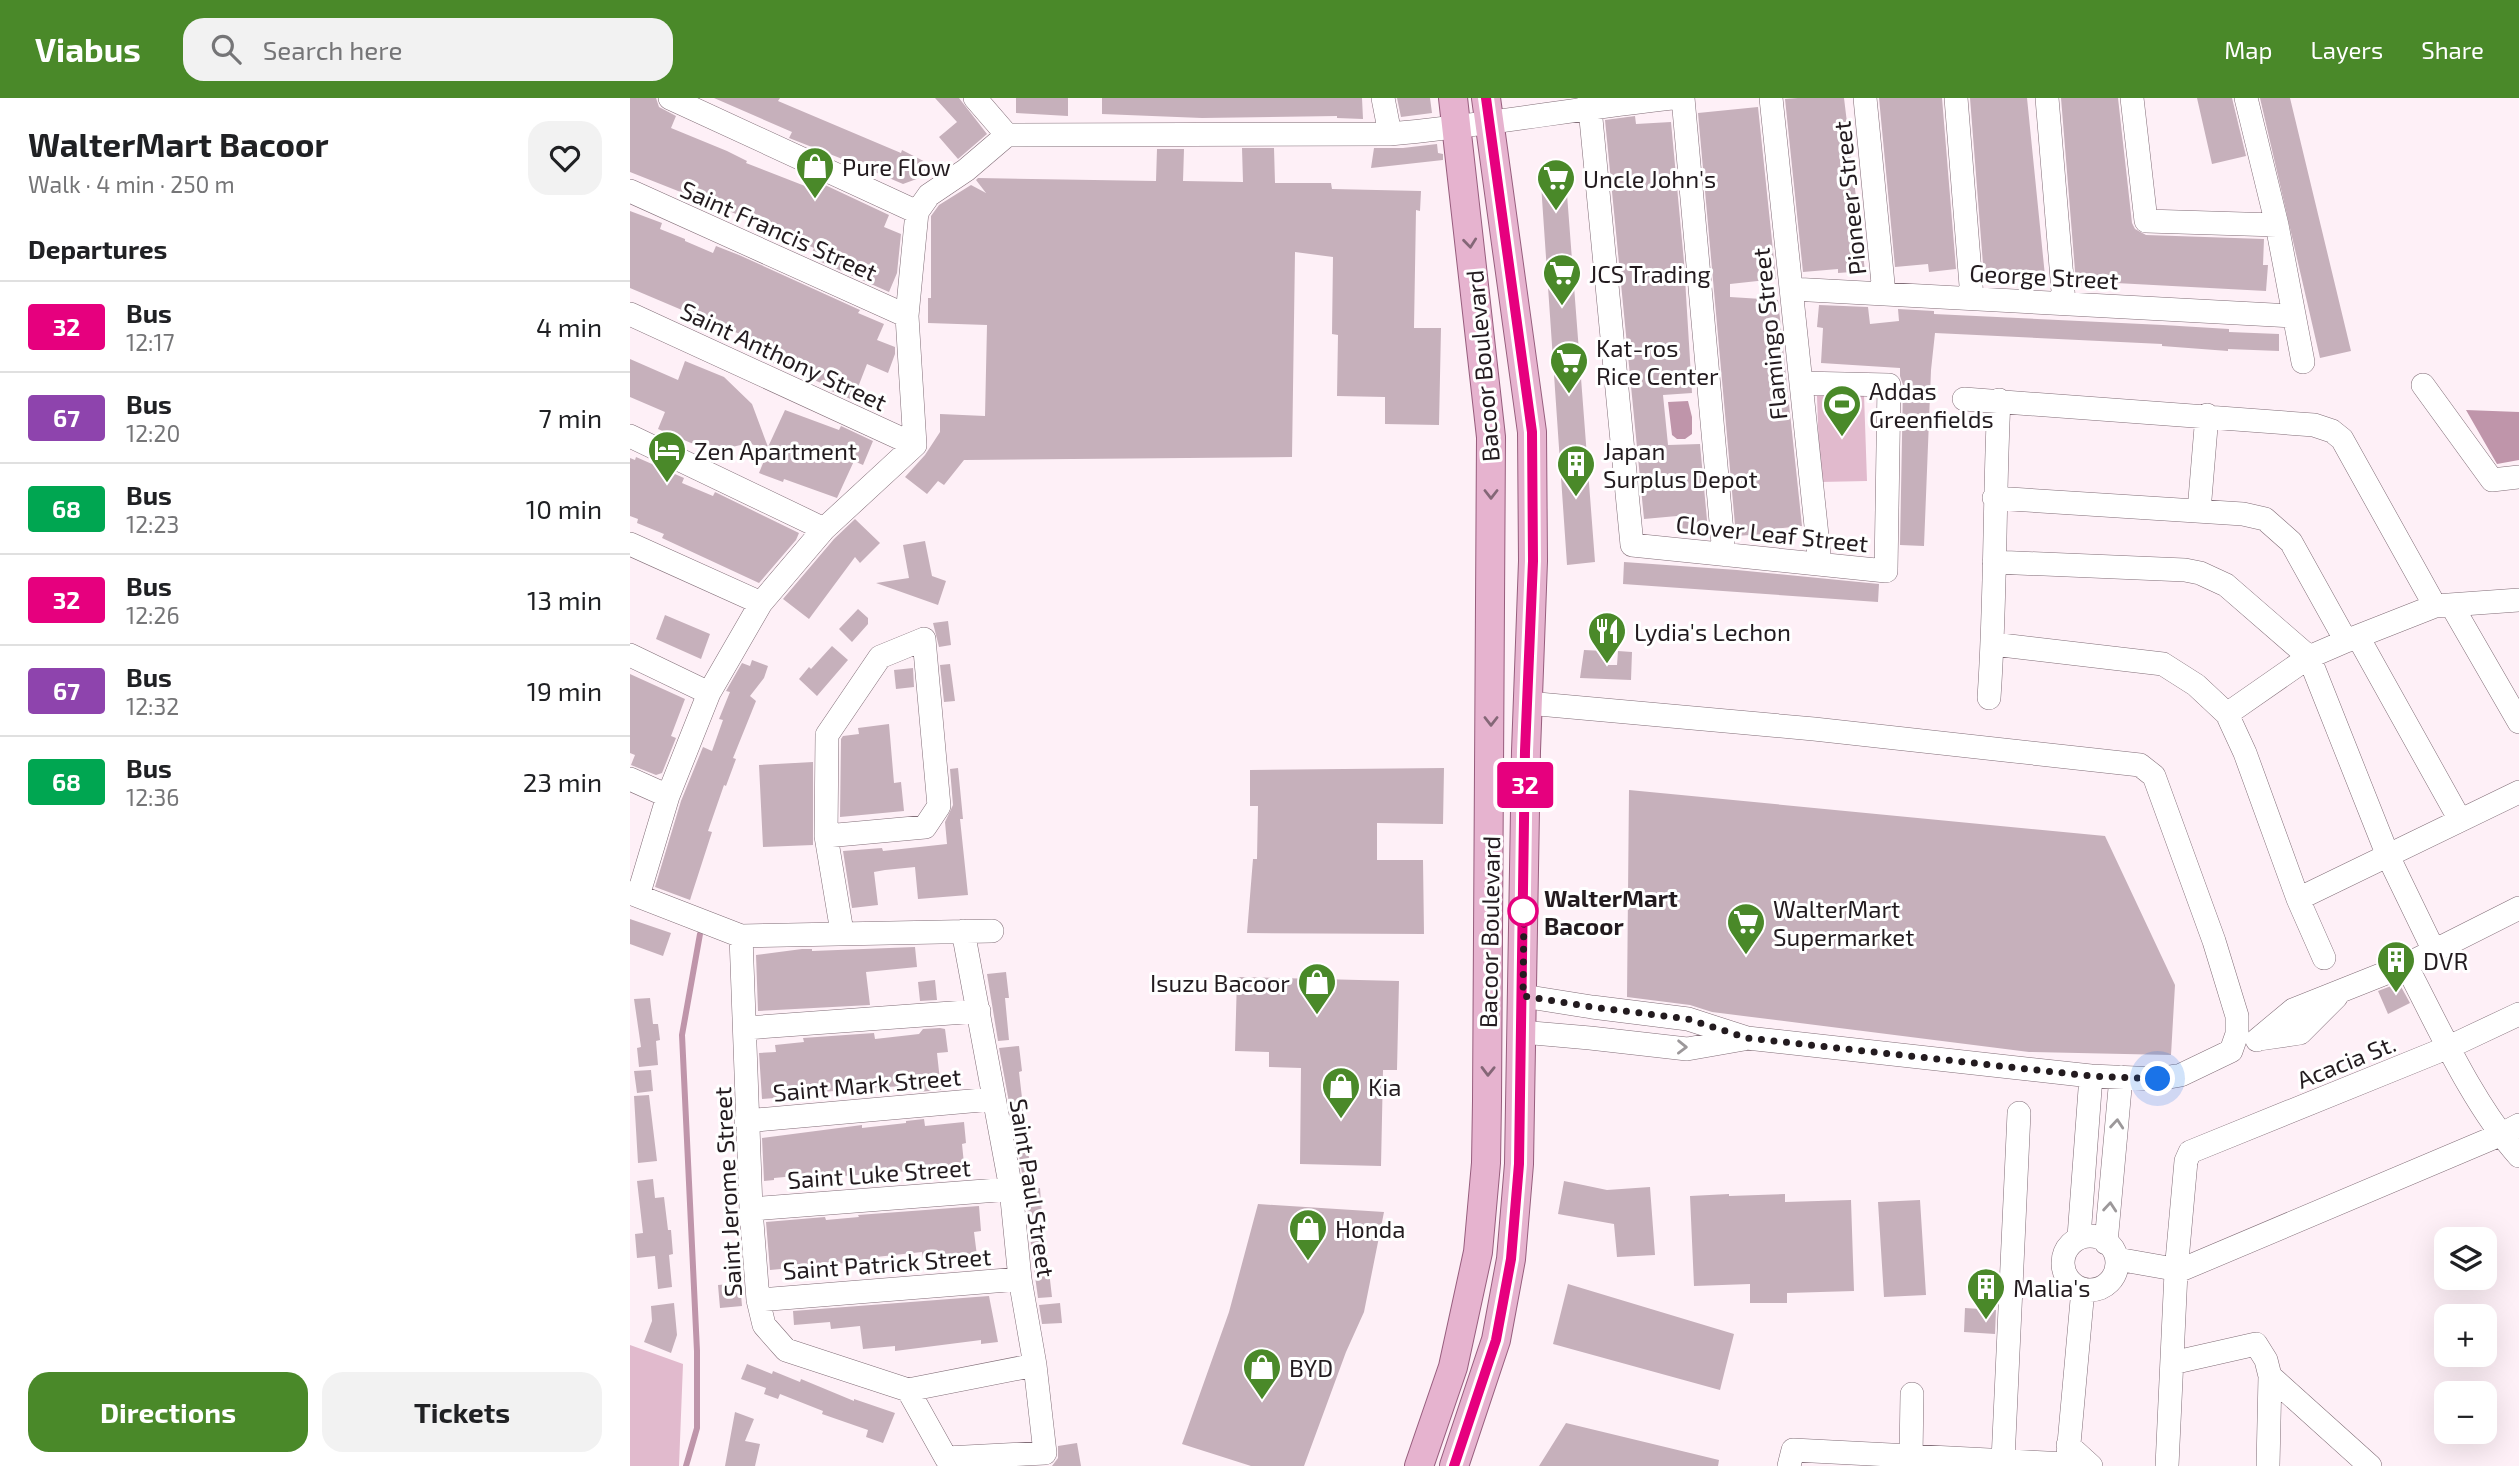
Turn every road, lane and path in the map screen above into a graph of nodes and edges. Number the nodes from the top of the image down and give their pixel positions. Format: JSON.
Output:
{"nodes":[{"id":1,"x":670,"y":98,"type":"edge"},
{"id":2,"x":975,"y":98,"type":"edge"},
{"id":3,"x":1383,"y":98,"type":"edge"},
{"id":4,"x":1453,"y":98,"type":"edge"},
{"id":5,"x":1672,"y":98,"type":"edge"},
{"id":6,"x":1683,"y":98,"type":"edge"},
{"id":7,"x":1771,"y":98,"type":"edge"},
{"id":8,"x":1865,"y":98,"type":"edge"},
{"id":9,"x":1956,"y":98,"type":"edge"},
{"id":10,"x":2047,"y":98,"type":"edge"},
{"id":11,"x":2133,"y":98,"type":"edge"},
{"id":12,"x":2246,"y":98,"type":"edge"},
{"id":13,"x":1589,"y":102,"type":"edge"},
{"id":14,"x":1487,"y":110,"type":"edge"},
{"id":15,"x":1457,"y":126,"type":"junction"},
{"id":16,"x":1390,"y":134,"type":"junction"},
{"id":17,"x":1007,"y":135,"type":"junction"},
{"id":18,"x":630,"y":191,"type":"edge"},
{"id":19,"x":917,"y":212,"type":"junction"},
{"id":20,"x":2277,"y":225,"type":"junction"},
{"id":21,"x":1791,"y":289,"type":"junction"},
{"id":22,"x":1884,"y":294,"type":"junction"},
{"id":23,"x":1972,"y":298,"type":"junction"},
{"id":24,"x":2064,"y":303,"type":"junction"},
{"id":25,"x":630,"y":314,"type":"edge"},
{"id":26,"x":907,"y":316,"type":"junction"},
{"id":27,"x":2294,"y":316,"type":"junction"},
{"id":28,"x":2303,"y":362,"type":"dead end"},
{"id":29,"x":1801,"y":383,"type":"junction"},
{"id":30,"x":2423,"y":385,"type":"dead end"},
{"id":31,"x":1964,"y":399,"type":"dead end"},
{"id":32,"x":1999,"y":400,"type":"junction"},
{"id":33,"x":2207,"y":415,"type":"junction"},
{"id":34,"x":630,"y":436,"type":"edge"},
{"id":35,"x":915,"y":445,"type":"junction"},
{"id":36,"x":2519,"y":477,"type":"edge"},
{"id":37,"x":1994,"y":498,"type":"junction"},
{"id":38,"x":2199,"y":511,"type":"junction"},
{"id":39,"x":824,"y":529,"type":"junction"},
{"id":40,"x":630,"y":544,"type":"edge"},
{"id":41,"x":1724,"y":555,"type":"junction"},
{"id":42,"x":1994,"y":562,"type":"junction"},
{"id":43,"x":1820,"y":564,"type":"junction"},
{"id":44,"x":2519,"y":600,"type":"edge"},
{"id":45,"x":761,"y":603,"type":"junction"},
{"id":46,"x":2443,"y":606,"type":"junction"},
{"id":47,"x":2352,"y":639,"type":"junction"},
{"id":48,"x":1993,"y":644,"type":"junction"},
{"id":49,"x":630,"y":656,"type":"edge"},
{"id":50,"x":2309,"y":657,"type":"junction"},
{"id":51,"x":709,"y":693,"type":"junction"},
{"id":52,"x":1989,"y":698,"type":"dead end"},
{"id":53,"x":1527,"y":703,"type":"junction"},
{"id":54,"x":2227,"y":714,"type":"junction"},
{"id":55,"x":2519,"y":722,"type":"edge"},
{"id":56,"x":630,"y":779,"type":"edge"},
{"id":57,"x":2519,"y":792,"type":"edge"},
{"id":58,"x":668,"y":796,"type":"junction"},
{"id":59,"x":2460,"y":820,"type":"junction"},
{"id":60,"x":826,"y":835,"type":"junction"},
{"id":61,"x":2388,"y":856,"type":"junction"},
{"id":62,"x":634,"y":894,"type":"edge"},
{"id":63,"x":2298,"y":899,"type":"junction"},
{"id":64,"x":2519,"y":908,"type":"edge"},
{"id":65,"x":963,"y":931,"type":"junction"},
{"id":66,"x":992,"y":931,"type":"dead end"},
{"id":67,"x":842,"y":932,"type":"junction"},
{"id":68,"x":741,"y":936,"type":"junction"},
{"id":69,"x":2434,"y":951,"type":"junction"},
{"id":70,"x":2324,"y":958,"type":"dead end"},
{"id":71,"x":2406,"y":965,"type":"junction"},
{"id":72,"x":1523,"y":996,"type":"junction"},
{"id":73,"x":979,"y":1011,"type":"junction"},
{"id":74,"x":2519,"y":1014,"type":"edge"},
{"id":75,"x":1653,"y":1015,"type":"junction"},
{"id":76,"x":746,"y":1028,"type":"junction"},
{"id":77,"x":1522,"y":1032,"type":"junction"},
{"id":78,"x":1747,"y":1038,"type":"junction"},
{"id":79,"x":1650,"y":1045,"type":"junction"},
{"id":80,"x":2449,"y":1047,"type":"junction"},
{"id":81,"x":2231,"y":1051,"type":"junction"},
{"id":82,"x":2091,"y":1076,"type":"junction"},
{"id":83,"x":2121,"y":1077,"type":"junction"},
{"id":84,"x":993,"y":1099,"type":"junction"},
{"id":85,"x":2019,"y":1113,"type":"dead end"},
{"id":86,"x":746,"y":1121,"type":"junction"},
{"id":87,"x":2510,"y":1130,"type":"edge"},
{"id":88,"x":2519,"y":1156,"type":"edge"},
{"id":89,"x":1011,"y":1189,"type":"junction"},
{"id":90,"x":751,"y":1209,"type":"junction"},
{"id":91,"x":2079,"y":1237,"type":"junction"},
{"id":92,"x":2111,"y":1251,"type":"junction"},
{"id":93,"x":2176,"y":1272,"type":"junction"},
{"id":94,"x":1020,"y":1279,"type":"junction"},
{"id":95,"x":2082,"y":1289,"type":"junction"},
{"id":96,"x":758,"y":1300,"type":"junction"},
{"id":97,"x":2172,"y":1363,"type":"junction"},
{"id":98,"x":1035,"y":1365,"type":"junction"},
{"id":99,"x":2270,"y":1376,"type":"junction"},
{"id":100,"x":908,"y":1390,"type":"junction"},
{"id":101,"x":1912,"y":1394,"type":"dead end"},
{"id":102,"x":1911,"y":1456,"type":"junction"},
{"id":103,"x":2068,"y":1458,"type":"edge"},
{"id":104,"x":2003,"y":1461,"type":"junction"},
{"id":105,"x":1419,"y":1466,"type":"edge"},
{"id":106,"x":1454,"y":1466,"type":"edge"},
{"id":107,"x":1789,"y":1466,"type":"edge"},
{"id":108,"x":2091,"y":1466,"type":"edge"},
{"id":109,"x":2167,"y":1466,"type":"edge"},
{"id":110,"x":2268,"y":1466,"type":"edge"},
{"id":111,"x":2370,"y":1466,"type":"edge"}],
"edges":[{"from":1,"to":19,"type":"street"},
{"from":2,"to":17,"type":"street"},
{"from":3,"to":16,"type":"street"},
{"from":4,"to":15,"type":"main road","name":"Bacoor Boulevard"},
{"from":5,"to":13,"type":"street"},
{"from":6,"to":41,"type":"street"},
{"from":7,"to":21,"type":"street","name":"Flamingo Street"},
{"from":8,"to":22,"type":"street","name":"Pioneer Street"},
{"from":9,"to":23,"type":"street"},
{"from":10,"to":24,"type":"street"},
{"from":11,"to":20,"type":"street"},
{"from":12,"to":20,"type":"street"},
{"from":13,"to":14,"type":"street"},
{"from":13,"to":41,"type":"street","name":"Clover Leaf Street"},
{"from":14,"to":15,"type":"street"},
{"from":14,"to":53,"type":"main road","name":"Bacoor Boulevard"},
{"from":15,"to":16,"type":"street"},
{"from":15,"to":105,"type":"main road","name":"Bacoor Boulevard","one_way":true},
{"from":16,"to":17,"type":"street"},
{"from":17,"to":19,"type":"street"},
{"from":18,"to":26,"type":"street","name":"Saint Francis Street"},
{"from":19,"to":26,"type":"street"},
{"from":20,"to":27,"type":"street"},
{"from":21,"to":22,"type":"street","name":"George Street"},
{"from":21,"to":29,"type":"street","name":"Flamingo Street"},
{"from":22,"to":23,"type":"street","name":"George Street"},
{"from":23,"to":24,"type":"street","name":"George Street"},
{"from":24,"to":27,"type":"street","name":"George Street"},
{"from":25,"to":35,"type":"street","name":"Saint Anthony Street"},
{"from":26,"to":35,"type":"street"},
{"from":27,"to":28,"type":"street"},
{"from":29,"to":43,"type":"street","name":"Flamingo Street"},
{"from":29,"to":43,"type":"street","name":"Clover Leaf Street"},
{"from":30,"to":36,"type":"street"},
{"from":31,"to":32,"type":"street"},
{"from":32,"to":33,"type":"street"},
{"from":32,"to":37,"type":"street"},
{"from":33,"to":38,"type":"street"},
{"from":33,"to":46,"type":"street"},
{"from":34,"to":39,"type":"street"},
{"from":35,"to":39,"type":"street"},
{"from":37,"to":38,"type":"street"},
{"from":37,"to":42,"type":"street"},
{"from":38,"to":47,"type":"street"},
{"from":39,"to":45,"type":"street"},
{"from":40,"to":45,"type":"street"},
{"from":41,"to":43,"type":"street","name":"Clover Leaf Street"},
{"from":42,"to":48,"type":"street"},
{"from":42,"to":50,"type":"street"},
{"from":44,"to":46,"type":"street"},
{"from":45,"to":51,"type":"street"},
{"from":46,"to":47,"type":"street"},
{"from":46,"to":55,"type":"street"},
{"from":47,"to":50,"type":"street"},
{"from":47,"to":59,"type":"street"},
{"from":48,"to":52,"type":"street"},
{"from":48,"to":54,"type":"street"},
{"from":49,"to":51,"type":"street"},
{"from":50,"to":54,"type":"street"},
{"from":50,"to":61,"type":"street"},
{"from":51,"to":58,"type":"street"},
{"from":53,"to":72,"type":"main road","name":"Bacoor Boulevard"},
{"from":53,"to":81,"type":"street"},
{"from":54,"to":63,"type":"street"},
{"from":56,"to":58,"type":"street"},
{"from":57,"to":59,"type":"street"},
{"from":58,"to":62,"type":"street"},
{"from":59,"to":61,"type":"street"},
{"from":60,"to":60,"type":"street"},
{"from":60,"to":67,"type":"street"},
{"from":61,"to":63,"type":"street"},
{"from":61,"to":69,"type":"street"},
{"from":62,"to":68,"type":"street"},
{"from":63,"to":70,"type":"street"},
{"from":64,"to":69,"type":"street"},
{"from":65,"to":66,"type":"street"},
{"from":65,"to":67,"type":"street"},
{"from":65,"to":73,"type":"street","name":"Saint Paul Street"},
{"from":67,"to":68,"type":"street"},
{"from":68,"to":76,"type":"street","name":"Saint Jerome Street"},
{"from":69,"to":71,"type":"street"},
{"from":71,"to":80,"type":"street"},
{"from":71,"to":81,"type":"street"},
{"from":72,"to":75,"type":"street"},
{"from":72,"to":77,"type":"main road","name":"Bacoor Boulevard"},
{"from":73,"to":76,"type":"street"},
{"from":73,"to":84,"type":"street","name":"Saint Paul Street"},
{"from":74,"to":80,"type":"street","name":"Acacia St."},
{"from":75,"to":78,"type":"street"},
{"from":75,"to":79,"type":"street"},
{"from":76,"to":86,"type":"street","name":"Saint Jerome Street"},
{"from":77,"to":79,"type":"street"},
{"from":77,"to":106,"type":"main road","name":"Bacoor Boulevard"},
{"from":79,"to":78,"type":"street","one_way":true},
{"from":78,"to":82,"type":"street"},
{"from":80,"to":87,"type":"street"},
{"from":80,"to":93,"type":"street","name":"Acacia St."},
{"from":81,"to":83,"type":"street"},
{"from":82,"to":83,"type":"street"},
{"from":82,"to":91,"type":"street"},
{"from":92,"to":83,"type":"street","one_way":true},
{"from":84,"to":86,"type":"street","name":"Saint Mark Street"},
{"from":84,"to":89,"type":"street","name":"Saint Paul Street"},
{"from":85,"to":104,"type":"street"},
{"from":86,"to":90,"type":"street","name":"Saint Jerome Street"},
{"from":87,"to":88,"type":"street"},
{"from":87,"to":93,"type":"street"},
{"from":89,"to":90,"type":"street","name":"Saint Luke Street"},
{"from":89,"to":94,"type":"street","name":"Saint Paul Street"},
{"from":90,"to":96,"type":"street","name":"Saint Jerome Street"},
{"from":91,"to":92,"type":"street"},
{"from":91,"to":95,"type":"street"},
{"from":92,"to":93,"type":"street"},
{"from":92,"to":95,"type":"street"},
{"from":93,"to":97,"type":"street"},
{"from":94,"to":96,"type":"street","name":"Saint Patrick Street"},
{"from":94,"to":98,"type":"street","name":"Saint Paul Street"},
{"from":95,"to":103,"type":"street"},
{"from":96,"to":100,"type":"street","name":"Saint Jerome Street"},
{"from":97,"to":99,"type":"street"},
{"from":97,"to":109,"type":"street"},
{"from":98,"to":100,"type":"street"},
{"from":98,"to":100,"type":"street","name":"Saint Paul Street"},
{"from":99,"to":110,"type":"street"},
{"from":99,"to":111,"type":"street"},
{"from":101,"to":102,"type":"street"},
{"from":102,"to":104,"type":"street"},
{"from":102,"to":107,"type":"street"},
{"from":103,"to":104,"type":"street"},
{"from":103,"to":108,"type":"street"}]}
